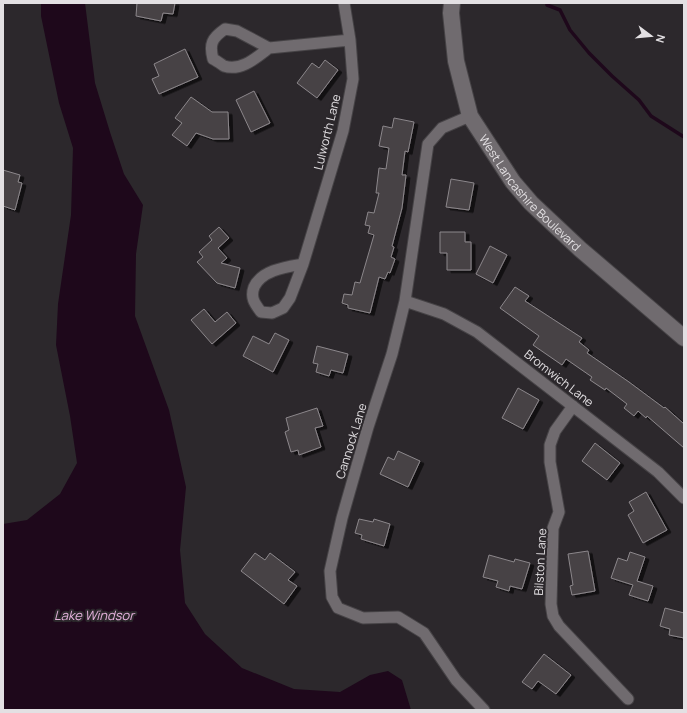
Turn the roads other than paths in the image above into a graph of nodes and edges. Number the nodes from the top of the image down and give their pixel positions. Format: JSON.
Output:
{"nodes":[{"id":1,"x":344,"y":3,"type":"edge"},
{"id":2,"x":452,"y":3,"type":"edge"},
{"id":3,"x":350,"y":40,"type":"junction"},
{"id":4,"x":269,"y":48,"type":"junction"},
{"id":5,"x":470,"y":116,"type":"junction"},
{"id":6,"x":302,"y":264,"type":"junction"},
{"id":7,"x":405,"y":301,"type":"junction"},
{"id":8,"x":684,"y":338,"type":"edge"},
{"id":9,"x":573,"y":406,"type":"junction"},
{"id":10,"x":684,"y":498,"type":"edge"},
{"id":11,"x":628,"y":699,"type":"dead end"},
{"id":12,"x":484,"y":710,"type":"edge"}],
"edges":[{"from":1,"to":3,"type":"street","name":"Lulworth Lane"},
{"from":2,"to":5,"type":"main road","name":"West Lancashire Boulevard"},
{"from":3,"to":4,"type":"street"},
{"from":3,"to":6,"type":"street","name":"Lulworth Lane"},
{"from":4,"to":4,"type":"street"},
{"from":5,"to":7,"type":"street","name":"Cannock Lane"},
{"from":5,"to":8,"type":"main road","name":"West Lancashire Boulevard"},
{"from":6,"to":6,"type":"street","name":"Lulworth Lane"},
{"from":7,"to":9,"type":"street","name":"Bromwich Lane"},
{"from":7,"to":12,"type":"street","name":"Cannock Lane"},
{"from":9,"to":10,"type":"street","name":"Bromwich Lane"},
{"from":9,"to":11,"type":"street","name":"Bilston Lane"}]}
